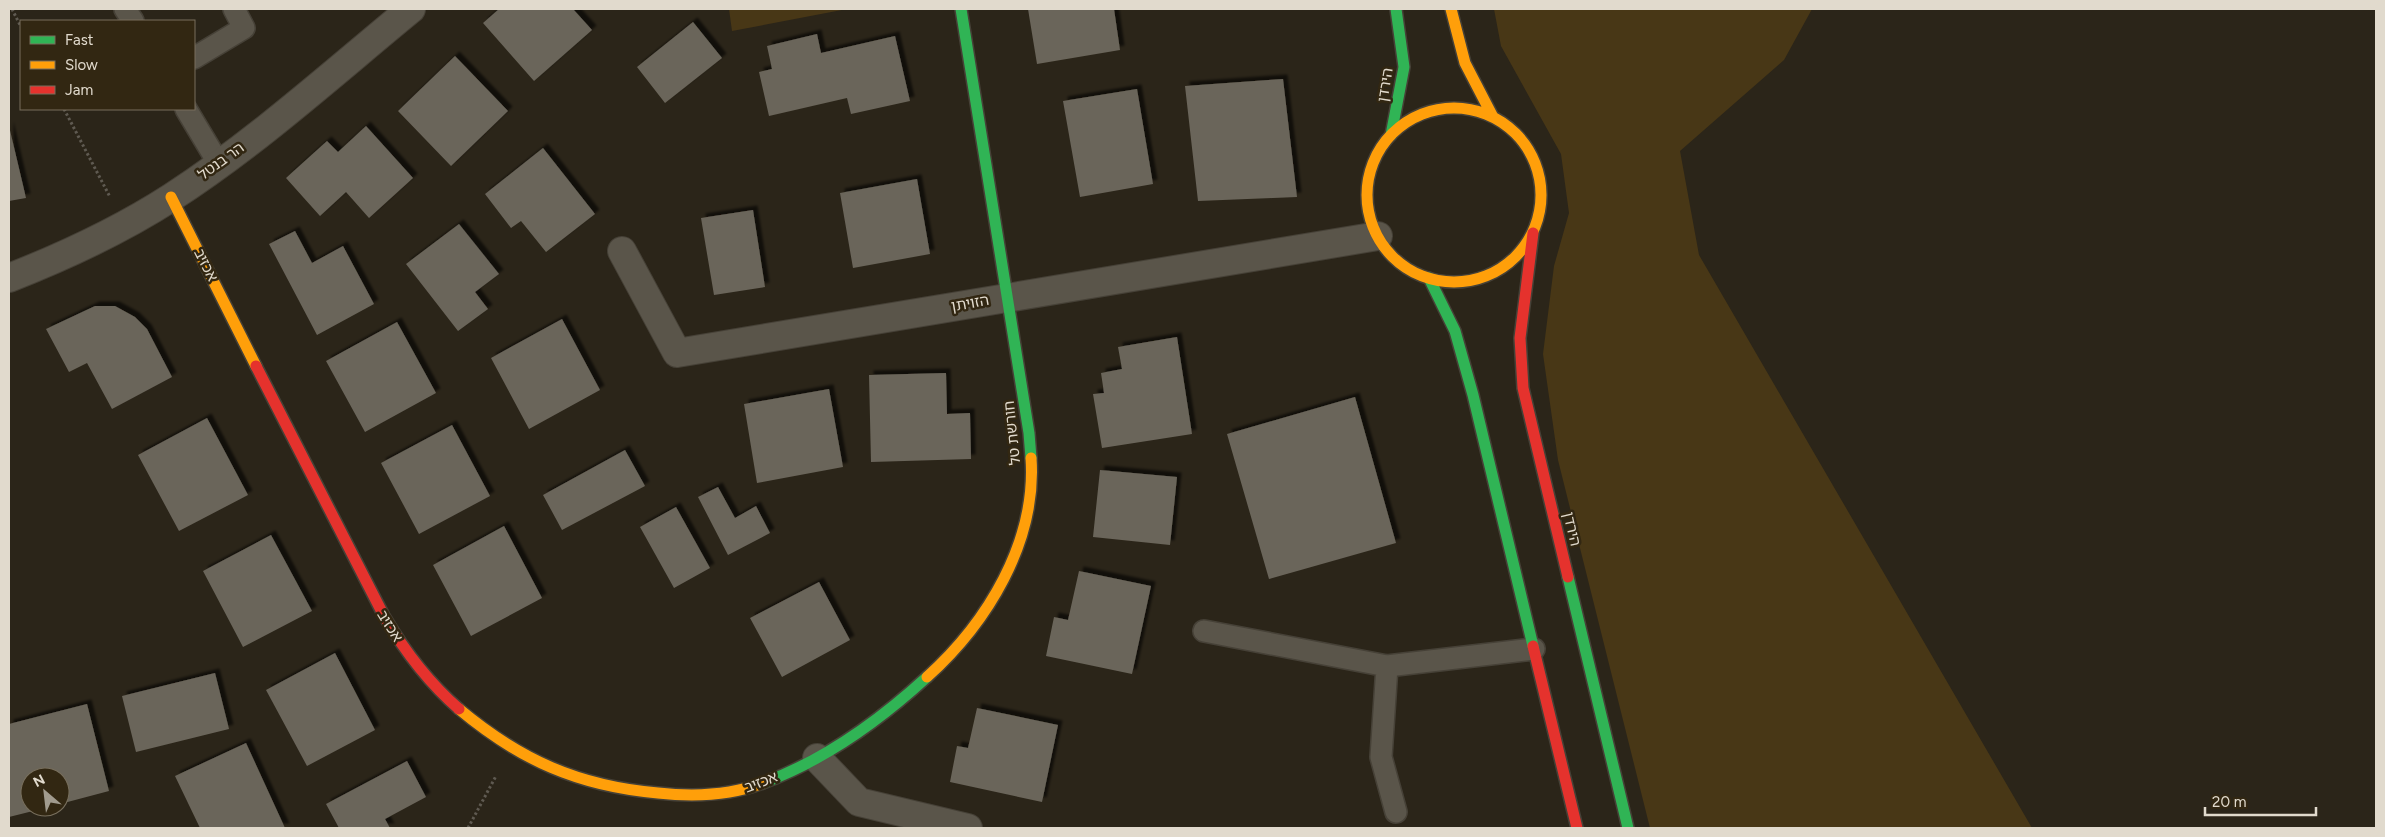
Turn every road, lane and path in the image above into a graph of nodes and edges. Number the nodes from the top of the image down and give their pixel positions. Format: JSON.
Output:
{"nodes":[{"id":1,"x":12,"y":9,"type":"edge"},
{"id":2,"x":125,"y":9,"type":"edge"},
{"id":3,"x":234,"y":9,"type":"edge"},
{"id":4,"x":411,"y":9,"type":"edge"},
{"id":5,"x":961,"y":9,"type":"edge"},
{"id":6,"x":1396,"y":9,"type":"edge"},
{"id":7,"x":1451,"y":9,"type":"edge"},
{"id":8,"x":132,"y":20,"type":"edge"},
{"id":9,"x":20,"y":25,"type":"edge"},
{"id":10,"x":195,"y":57,"type":"edge"},
{"id":11,"x":65,"y":110,"type":"edge"},
{"id":12,"x":187,"y":110,"type":"edge"},
{"id":13,"x":1493,"y":117,"type":"junction"},
{"id":14,"x":1391,"y":135,"type":"junction"},
{"id":15,"x":219,"y":164,"type":"junction"},
{"id":16,"x":172,"y":197,"type":"junction"},
{"id":17,"x":124,"y":225,"type":"junction"},
{"id":18,"x":1533,"y":233,"type":"junction"},
{"id":19,"x":1378,"y":236,"type":"junction"},
{"id":20,"x":622,"y":251,"type":"dead end"},
{"id":21,"x":9,"y":278,"type":"edge"},
{"id":22,"x":1429,"y":278,"type":"junction"},
{"id":23,"x":1008,"y":296,"type":"junction"},
{"id":24,"x":1204,"y":631,"type":"dead end"},
{"id":25,"x":1534,"y":649,"type":"junction"},
{"id":26,"x":1387,"y":666,"type":"junction"},
{"id":27,"x":510,"y":749,"type":"junction"},
{"id":28,"x":811,"y":761,"type":"junction"},
{"id":29,"x":1396,"y":812,"type":"dead end"},
{"id":30,"x":468,"y":828,"type":"edge"},
{"id":31,"x":968,"y":828,"type":"edge"},
{"id":32,"x":1576,"y":828,"type":"edge"},
{"id":33,"x":1628,"y":828,"type":"edge"}],
"edges":[{"from":1,"to":9,"type":"path"},
{"from":2,"to":8,"type":"lane"},
{"from":3,"to":10,"type":"lane"},
{"from":4,"to":15,"type":"street","name":"הר בנטל"},
{"from":5,"to":23,"type":"street","name":"חורשת טל"},
{"from":6,"to":14,"type":"street","name":"הירדן"},
{"from":7,"to":13,"type":"street"},
{"from":11,"to":17,"type":"path"},
{"from":12,"to":15,"type":"lane"},
{"from":13,"to":14,"type":"street"},
{"from":13,"to":18,"type":"street"},
{"from":14,"to":19,"type":"street"},
{"from":15,"to":16,"type":"street","name":"הר בנטל"},
{"from":16,"to":17,"type":"street","name":"הר בנטל"},
{"from":16,"to":27,"type":"street","name":"אכזיב"},
{"from":17,"to":21,"type":"street","name":"הר בנטל"},
{"from":18,"to":22,"type":"street"},
{"from":18,"to":33,"type":"street","name":"הירדן"},
{"from":19,"to":22,"type":"street"},
{"from":19,"to":23,"type":"street","name":"הזויתן"},
{"from":20,"to":23,"type":"street","name":"הזויתן"},
{"from":22,"to":25,"type":"street"},
{"from":23,"to":28,"type":"street","name":"חורשת טל"},
{"from":24,"to":26,"type":"lane"},
{"from":25,"to":26,"type":"lane"},
{"from":25,"to":32,"type":"street"},
{"from":26,"to":29,"type":"lane"},
{"from":27,"to":28,"type":"street","name":"אכזיב"},
{"from":27,"to":30,"type":"path"},
{"from":28,"to":31,"type":"street"}]}
